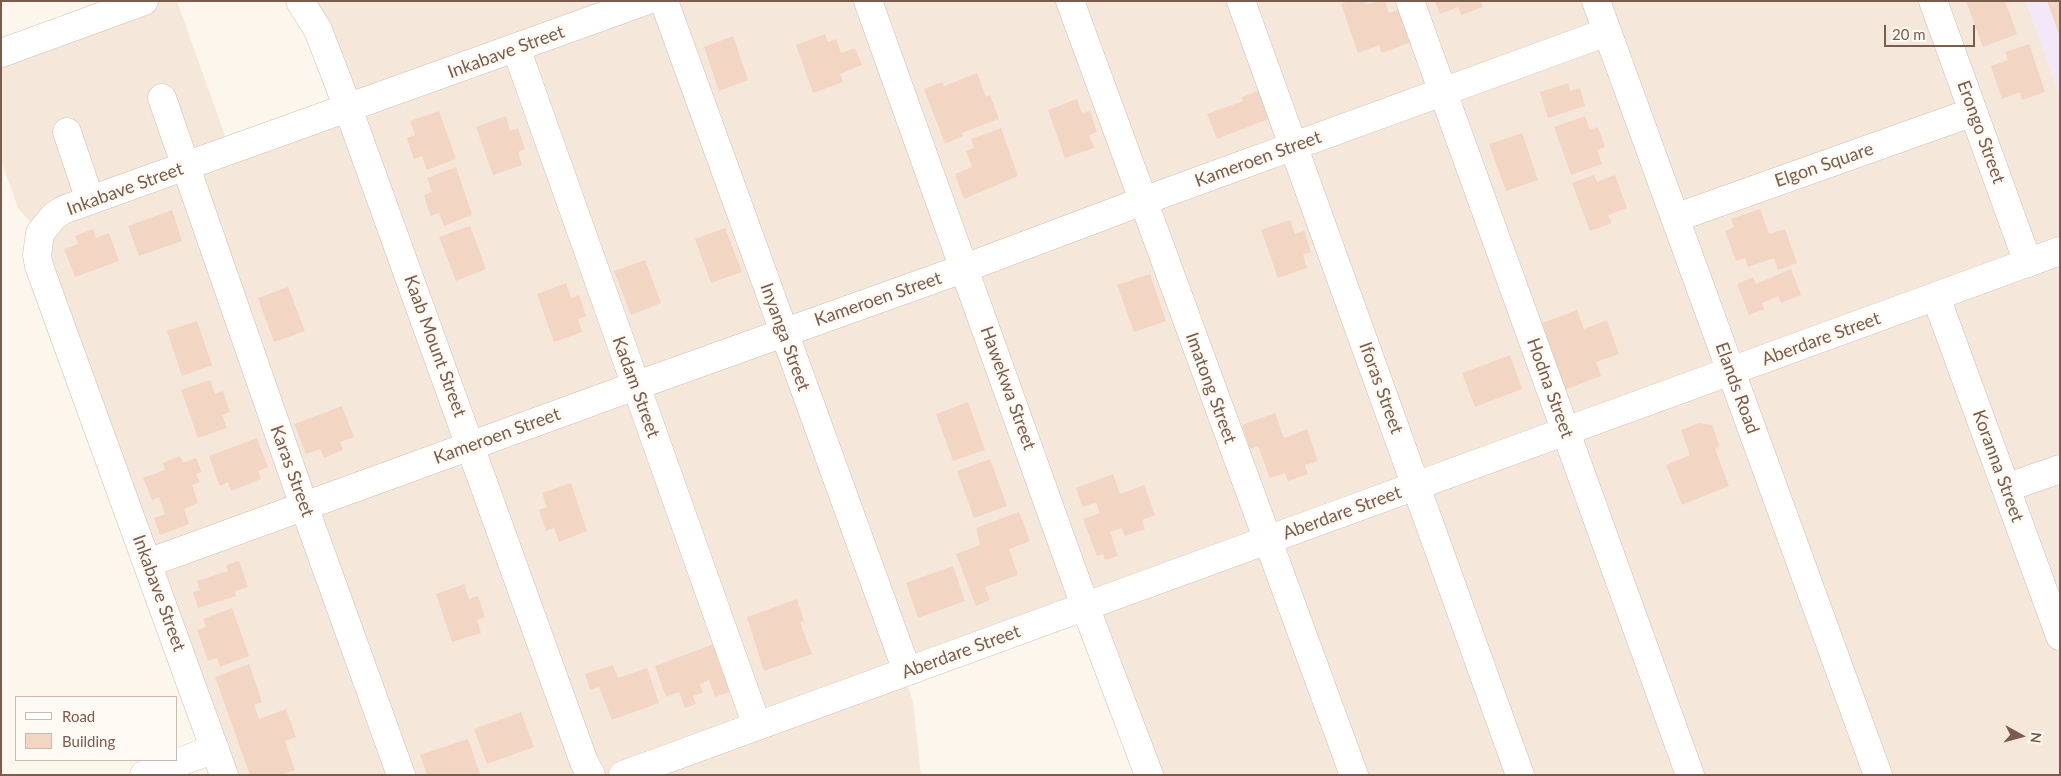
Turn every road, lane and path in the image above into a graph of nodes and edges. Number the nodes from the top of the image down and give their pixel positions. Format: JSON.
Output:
{"nodes":[{"id":1,"x":144,"y":1,"type":"edge"},
{"id":2,"x":300,"y":1,"type":"edge"},
{"id":3,"x":312,"y":1,"type":"edge"},
{"id":4,"x":645,"y":1,"type":"edge"},
{"id":5,"x":664,"y":1,"type":"edge"},
{"id":6,"x":868,"y":1,"type":"edge"},
{"id":7,"x":1070,"y":1,"type":"edge"},
{"id":8,"x":1241,"y":1,"type":"edge"},
{"id":9,"x":1410,"y":1,"type":"edge"},
{"id":10,"x":1596,"y":1,"type":"edge"},
{"id":11,"x":1933,"y":1,"type":"edge"},
{"id":12,"x":318,"y":30,"type":"junction"},
{"id":13,"x":1607,"y":32,"type":"junction"},
{"id":14,"x":516,"y":48,"type":"junction"},
{"id":15,"x":1,"y":53,"type":"edge"},
{"id":16,"x":1442,"y":92,"type":"junction"},
{"id":17,"x":162,"y":98,"type":"dead end"},
{"id":18,"x":348,"y":108,"type":"junction"},
{"id":19,"x":1973,"y":112,"type":"junction"},
{"id":20,"x":67,"y":132,"type":"dead end"},
{"id":21,"x":1295,"y":146,"type":"junction"},
{"id":22,"x":184,"y":166,"type":"junction"},
{"id":23,"x":90,"y":200,"type":"junction"},
{"id":24,"x":1143,"y":201,"type":"junction"},
{"id":25,"x":1675,"y":218,"type":"junction"},
{"id":26,"x":2060,"y":251,"type":"edge"},
{"id":27,"x":2028,"y":263,"type":"junction"},
{"id":28,"x":966,"y":268,"type":"junction"},
{"id":29,"x":1936,"y":297,"type":"junction"},
{"id":30,"x":783,"y":332,"type":"junction"},
{"id":31,"x":1731,"y":372,"type":"junction"},
{"id":32,"x":635,"y":386,"type":"junction"},
{"id":33,"x":1566,"y":432,"type":"junction"},
{"id":34,"x":471,"y":445,"type":"junction"},
{"id":35,"x":2060,"y":469,"type":"edge"},
{"id":36,"x":1417,"y":486,"type":"junction"},
{"id":37,"x":2006,"y":488,"type":"junction"},
{"id":38,"x":304,"y":506,"type":"junction"},
{"id":39,"x":1267,"y":540,"type":"junction"},
{"id":40,"x":148,"y":563,"type":"junction"},
{"id":41,"x":1085,"y":606,"type":"junction"},
{"id":42,"x":2060,"y":636,"type":"edge"},
{"id":43,"x":907,"y":671,"type":"junction"},
{"id":44,"x":757,"y":726,"type":"junction"},
{"id":45,"x":215,"y":749,"type":"junction"},
{"id":46,"x":144,"y":775,"type":"edge"},
{"id":47,"x":224,"y":775,"type":"edge"},
{"id":48,"x":402,"y":775,"type":"edge"},
{"id":49,"x":591,"y":775,"type":"edge"},
{"id":50,"x":623,"y":775,"type":"edge"},
{"id":51,"x":1149,"y":775,"type":"edge"},
{"id":52,"x":1354,"y":775,"type":"edge"},
{"id":53,"x":1520,"y":775,"type":"edge"},
{"id":54,"x":1690,"y":775,"type":"edge"},
{"id":55,"x":1878,"y":775,"type":"edge"}],
"edges":[{"from":1,"to":15,"type":"street"},
{"from":2,"to":12,"type":"street","name":"Kaab Mount Street"},
{"from":3,"to":12,"type":"street","name":"Kaab Mount Street"},
{"from":4,"to":14,"type":"street","name":"Inkabave Street"},
{"from":5,"to":30,"type":"street","name":"Inyanga Street"},
{"from":6,"to":28,"type":"street","name":"Hawekwa Street"},
{"from":7,"to":24,"type":"street","name":"Imatong Street"},
{"from":8,"to":21,"type":"street","name":"Iforas Street"},
{"from":9,"to":16,"type":"street","name":"Hodna Street"},
{"from":10,"to":13,"type":"street","name":"Elands Road"},
{"from":11,"to":19,"type":"street","name":"Erongo Street"},
{"from":12,"to":18,"type":"street","name":"Kaab Mount Street"},
{"from":13,"to":16,"type":"street","name":"Kameroen Street"},
{"from":13,"to":25,"type":"street","name":"Elands Road"},
{"from":14,"to":18,"type":"street","name":"Inkabave Street"},
{"from":14,"to":32,"type":"street","name":"Kadam Street"},
{"from":16,"to":21,"type":"street","name":"Kameroen Street"},
{"from":16,"to":33,"type":"street","name":"Hodna Street"},
{"from":17,"to":22,"type":"street","name":"Karas Street"},
{"from":18,"to":22,"type":"street","name":"Inkabave Street"},
{"from":18,"to":34,"type":"street","name":"Kaab Mount Street"},
{"from":19,"to":25,"type":"street","name":"Elgon Square"},
{"from":19,"to":27,"type":"street","name":"Erongo Street"},
{"from":20,"to":23,"type":"street"},
{"from":21,"to":24,"type":"street","name":"Kameroen Street"},
{"from":21,"to":36,"type":"street","name":"Iforas Street"},
{"from":22,"to":23,"type":"street","name":"Inkabave Street"},
{"from":22,"to":38,"type":"street","name":"Karas Street"},
{"from":23,"to":40,"type":"street","name":"Inkabave Street"},
{"from":24,"to":28,"type":"street","name":"Kameroen Street"},
{"from":24,"to":39,"type":"street","name":"Imatong Street"},
{"from":25,"to":31,"type":"street","name":"Elands Road"},
{"from":26,"to":27,"type":"street","name":"Aberdare Street"},
{"from":27,"to":29,"type":"street","name":"Aberdare Street"},
{"from":28,"to":30,"type":"street","name":"Kameroen Street"},
{"from":28,"to":41,"type":"street","name":"Hawekwa Street"},
{"from":29,"to":31,"type":"street","name":"Aberdare Street"},
{"from":29,"to":37,"type":"street","name":"Koranna Street"},
{"from":30,"to":32,"type":"street","name":"Kameroen Street"},
{"from":30,"to":43,"type":"street","name":"Inyanga Street"},
{"from":31,"to":33,"type":"street","name":"Aberdare Street"},
{"from":31,"to":55,"type":"street","name":"Elands Road"},
{"from":32,"to":34,"type":"street","name":"Kameroen Street"},
{"from":32,"to":44,"type":"street","name":"Kadam Street"},
{"from":33,"to":36,"type":"street","name":"Aberdare Street"},
{"from":33,"to":54,"type":"street","name":"Hodna Street"},
{"from":34,"to":38,"type":"street","name":"Kameroen Street"},
{"from":34,"to":49,"type":"street","name":"Kaab Mount Street"},
{"from":35,"to":37,"type":"street"},
{"from":36,"to":39,"type":"street","name":"Aberdare Street"},
{"from":36,"to":53,"type":"street","name":"Iforas Street"},
{"from":37,"to":42,"type":"street","name":"Koranna Street"},
{"from":38,"to":40,"type":"street","name":"Kameroen Street"},
{"from":38,"to":48,"type":"street","name":"Karas Street"},
{"from":39,"to":41,"type":"street","name":"Aberdare Street"},
{"from":39,"to":52,"type":"street","name":"Imatong Street"},
{"from":40,"to":45,"type":"street","name":"Inkabave Street"},
{"from":41,"to":43,"type":"street","name":"Aberdare Street"},
{"from":41,"to":51,"type":"street","name":"Hawekwa Street"},
{"from":43,"to":44,"type":"street","name":"Aberdare Street"},
{"from":44,"to":50,"type":"street","name":"Aberdare Street"},
{"from":45,"to":46,"type":"street"},
{"from":45,"to":47,"type":"street","name":"Inkabave Street"}]}
